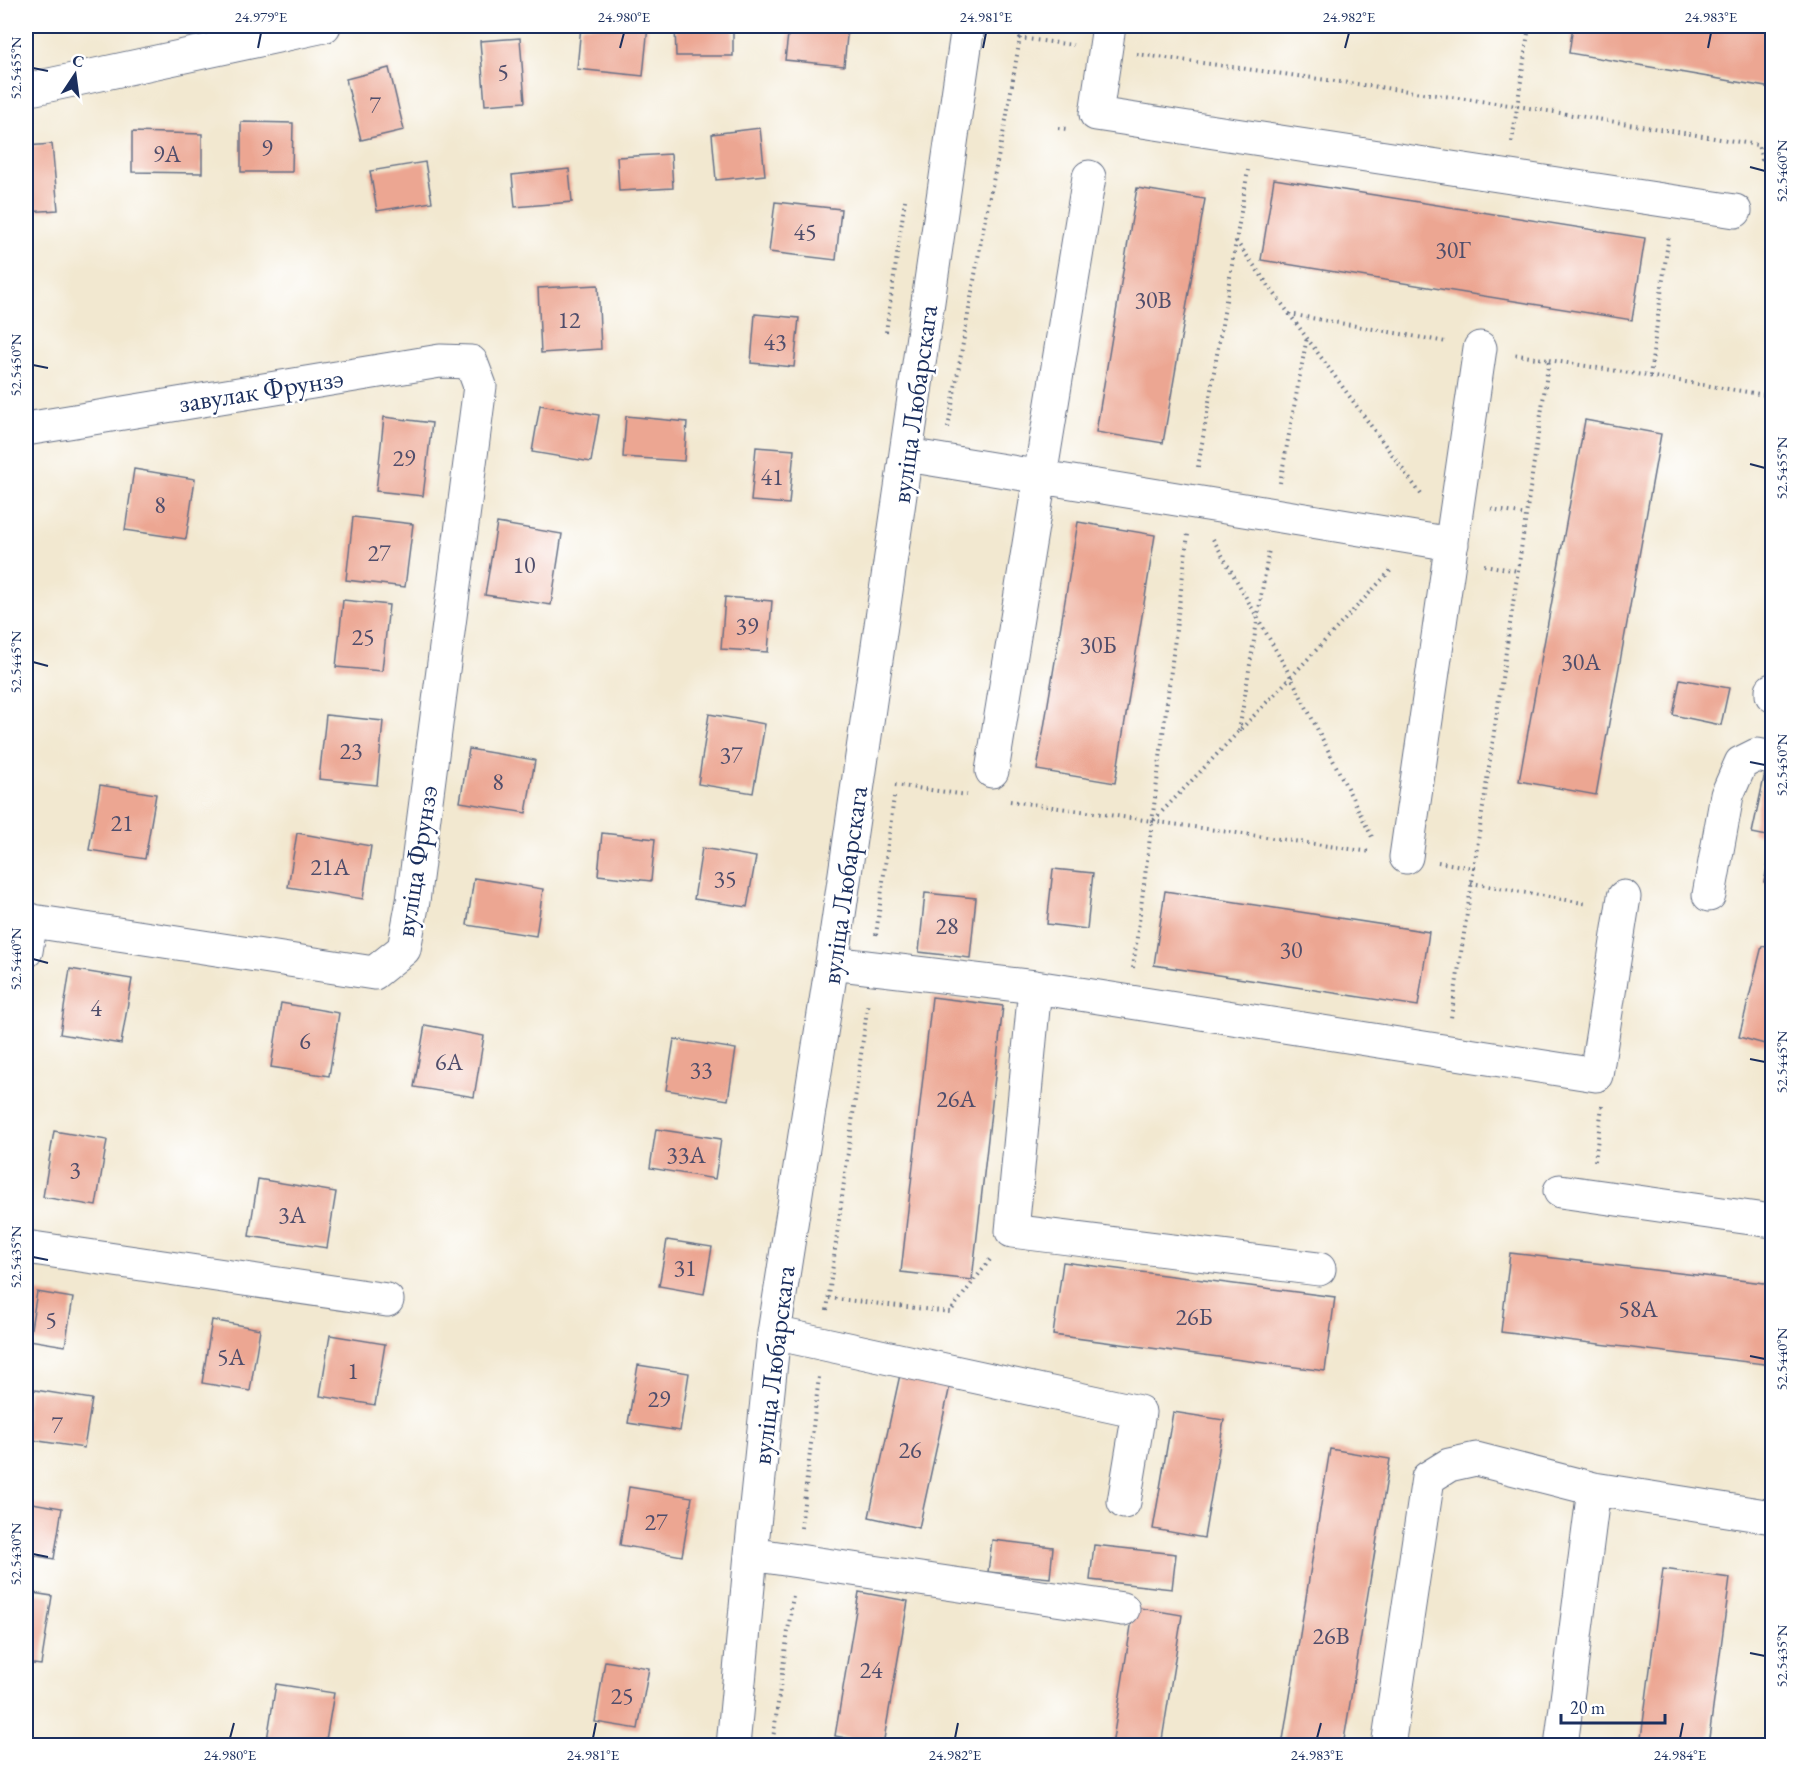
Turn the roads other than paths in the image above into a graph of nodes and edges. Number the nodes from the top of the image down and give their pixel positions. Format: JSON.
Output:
{"nodes":[{"id":1,"x":324,"y":26,"type":"edge"},
{"id":2,"x":968,"y":26,"type":"edge"},
{"id":3,"x":1107,"y":37,"type":"edge"},
{"id":4,"x":26,"y":90,"type":"edge"},
{"id":5,"x":1089,"y":177,"type":"dead end"},
{"id":6,"x":1735,"y":211,"type":"dead end"},
{"id":7,"x":1480,"y":348,"type":"dead end"},
{"id":8,"x":480,"y":386,"type":"joint"},
{"id":9,"x":26,"y":429,"type":"edge"},
{"id":10,"x":907,"y":455,"type":"junction"},
{"id":11,"x":1039,"y":477,"type":"junction"},
{"id":12,"x":1451,"y":552,"type":"junction"},
{"id":13,"x":1773,"y":690,"type":"edge"},
{"id":14,"x":1773,"y":695,"type":"edge"},
{"id":15,"x":1773,"y":758,"type":"edge"},
{"id":16,"x":982,"y":783,"type":"road end"},
{"id":17,"x":1393,"y":855,"type":"road end"},
{"id":18,"x":1709,"y":895,"type":"dead end"},
{"id":19,"x":1624,"y":904,"type":"road end"},
{"id":20,"x":27,"y":930,"type":"edge"},
{"id":21,"x":832,"y":963,"type":"junction"},
{"id":22,"x":1035,"y":987,"type":"junction"},
{"id":23,"x":1575,"y":1193,"type":"road end"},
{"id":24,"x":1773,"y":1221,"type":"edge"},
{"id":25,"x":26,"y":1246,"type":"edge"},
{"id":26,"x":1319,"y":1269,"type":"dead end"},
{"id":27,"x":387,"y":1300,"type":"dead end"},
{"id":28,"x":774,"y":1332,"type":"junction"},
{"id":29,"x":1594,"y":1489,"type":"junction"},
{"id":30,"x":1124,"y":1502,"type":"dead end"},
{"id":31,"x":1773,"y":1517,"type":"edge"},
{"id":32,"x":751,"y":1554,"type":"junction"},
{"id":33,"x":1123,"y":1609,"type":"dead end"},
{"id":34,"x":733,"y":1746,"type":"edge"},
{"id":35,"x":1388,"y":1746,"type":"edge"},
{"id":36,"x":1561,"y":1746,"type":"edge"}],
"edges":[{"from":1,"to":4,"type":"street"},
{"from":2,"to":10,"type":"street","name":"вуліца Любарскага"},
{"from":3,"to":6,"type":"street"},
{"from":5,"to":11,"type":"street"},
{"from":7,"to":12,"type":"street"},
{"from":8,"to":9,"type":"street","name":"завулак Фрунзэ"},
{"from":8,"to":20,"type":"street","name":"вуліца Фрунзэ"},
{"from":10,"to":11,"type":"street"},
{"from":10,"to":21,"type":"street","name":"вуліца Любарскага"},
{"from":11,"to":12,"type":"street"},
{"from":11,"to":16,"type":"street"},
{"from":12,"to":17,"type":"street"},
{"from":13,"to":14,"type":"street"},
{"from":15,"to":18,"type":"street"},
{"from":19,"to":22,"type":"street"},
{"from":21,"to":22,"type":"street"},
{"from":21,"to":28,"type":"street","name":"вуліца Любарскага"},
{"from":22,"to":26,"type":"street"},
{"from":23,"to":24,"type":"street"},
{"from":25,"to":27,"type":"street"},
{"from":28,"to":30,"type":"street"},
{"from":28,"to":32,"type":"street","name":"вуліца Любарскага"},
{"from":29,"to":31,"type":"street"},
{"from":29,"to":35,"type":"street"},
{"from":29,"to":36,"type":"street"},
{"from":32,"to":33,"type":"street"},
{"from":32,"to":34,"type":"street","name":"вуліца Любарскага"}]}
